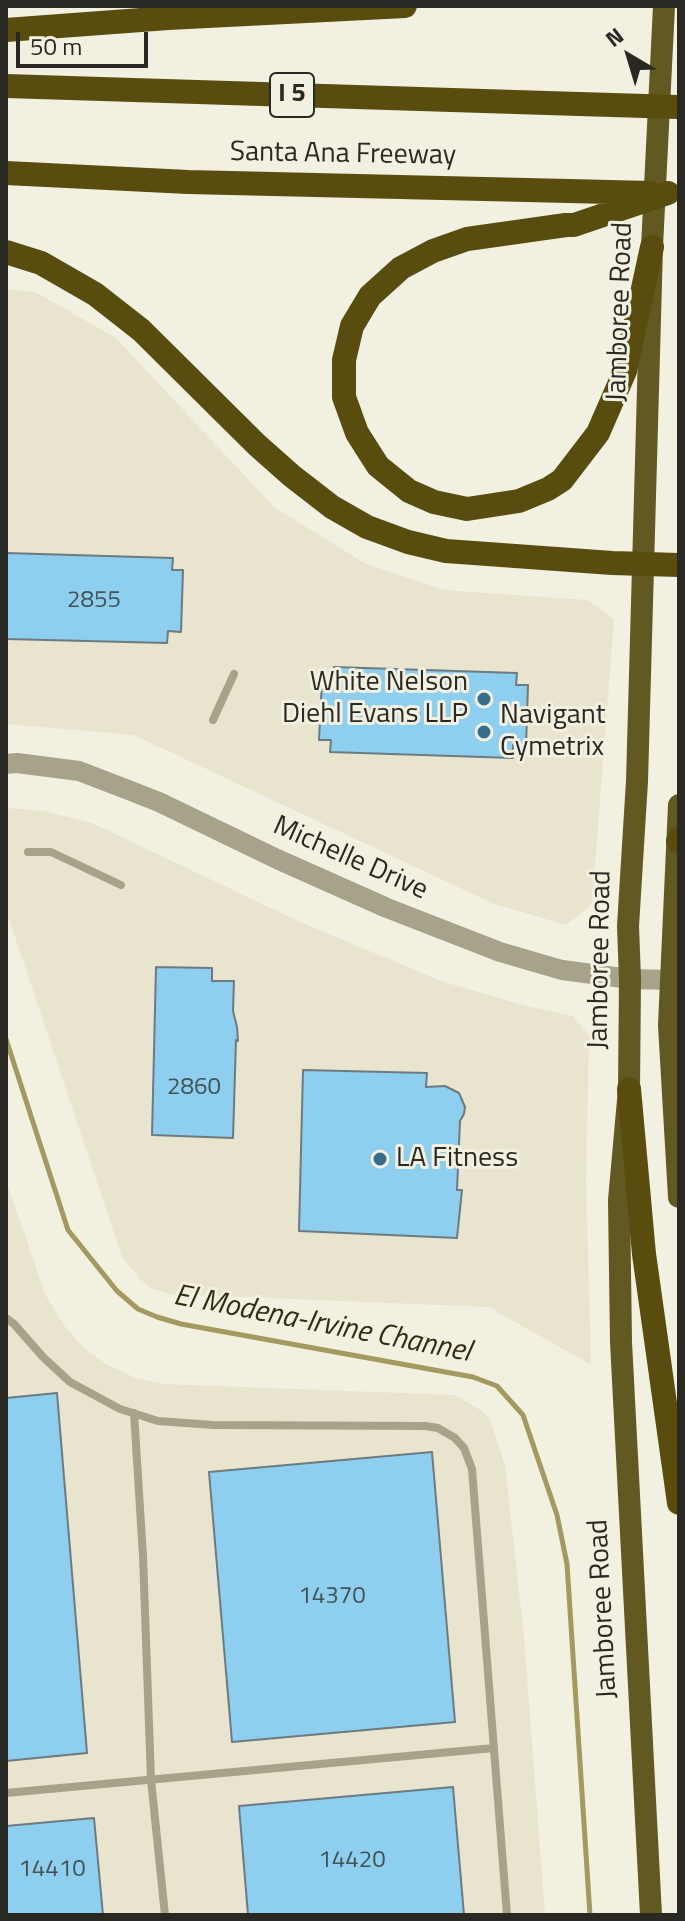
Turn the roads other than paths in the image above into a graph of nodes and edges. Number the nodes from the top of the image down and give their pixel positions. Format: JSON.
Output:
{"nodes":[{"id":1,"x":405,"y":6,"type":"edge"},
{"id":2,"x":664,"y":6,"type":"edge"},
{"id":3,"x":6,"y":30,"type":"edge"},
{"id":4,"x":6,"y":86,"type":"edge"},
{"id":5,"x":679,"y":107,"type":"edge"},
{"id":6,"x":6,"y":173,"type":"edge"},
{"id":7,"x":674,"y":193,"type":"edge"},
{"id":8,"x":652,"y":247,"type":"junction"},
{"id":9,"x":6,"y":252,"type":"edge"},
{"id":10,"x":644,"y":564,"type":"junction"},
{"id":11,"x":679,"y":565,"type":"edge"},
{"id":12,"x":234,"y":674,"type":"dead end"},
{"id":13,"x":213,"y":720,"type":"dead end"},
{"id":14,"x":6,"y":764,"type":"edge"},
{"id":15,"x":679,"y":805,"type":"edge"},
{"id":16,"x":678,"y":840,"type":"edge"},
{"id":17,"x":28,"y":852,"type":"dead end"},
{"id":18,"x":121,"y":885,"type":"dead end"},
{"id":19,"x":630,"y":979,"type":"junction"},
{"id":20,"x":675,"y":980,"type":"edge"},
{"id":21,"x":629,"y":1089,"type":"junction"},
{"id":22,"x":679,"y":1197,"type":"edge"},
{"id":23,"x":6,"y":1318,"type":"edge"},
{"id":24,"x":134,"y":1413,"type":"junction"},
{"id":25,"x":679,"y":1503,"type":"edge"},
{"id":26,"x":494,"y":1748,"type":"junction"},
{"id":27,"x":151,"y":1780,"type":"junction"},
{"id":28,"x":6,"y":1793,"type":"edge"},
{"id":29,"x":165,"y":1915,"type":"edge"},
{"id":30,"x":507,"y":1915,"type":"edge"},
{"id":31,"x":651,"y":1915,"type":"edge"}],
"edges":[{"from":1,"to":3,"type":"highway"},
{"from":2,"to":8,"type":"highway","name":"Jamboree Road"},
{"from":4,"to":5,"type":"highway","name":"Santa Ana Freeway","number":"I 5","bridge":true},
{"from":6,"to":7,"type":"highway","name":"Santa Ana Freeway","bridge":true},
{"from":7,"to":8,"type":"highway","bridge":true},
{"from":8,"to":10,"type":"highway","name":"Jamboree Road"},
{"from":9,"to":10,"type":"highway"},
{"from":10,"to":11,"type":"highway"},
{"from":10,"to":19,"type":"highway","name":"Jamboree Road"},
{"from":12,"to":13,"type":"lane"},
{"from":14,"to":19,"type":"street","name":"Michelle Drive"},
{"from":15,"to":16,"type":"highway"},
{"from":16,"to":20,"type":"highway"},
{"from":17,"to":18,"type":"lane"},
{"from":19,"to":20,"type":"street","name":"Michelle Drive"},
{"from":19,"to":21,"type":"highway","name":"Jamboree Road"},
{"from":20,"to":22,"type":"highway"},
{"from":21,"to":25,"type":"highway"},
{"from":21,"to":31,"type":"highway","name":"Jamboree Road"},
{"from":23,"to":24,"type":"lane"},
{"from":24,"to":26,"type":"lane"},
{"from":24,"to":27,"type":"lane"},
{"from":26,"to":27,"type":"lane"},
{"from":26,"to":30,"type":"lane"},
{"from":27,"to":28,"type":"lane"},
{"from":27,"to":29,"type":"lane"}]}
